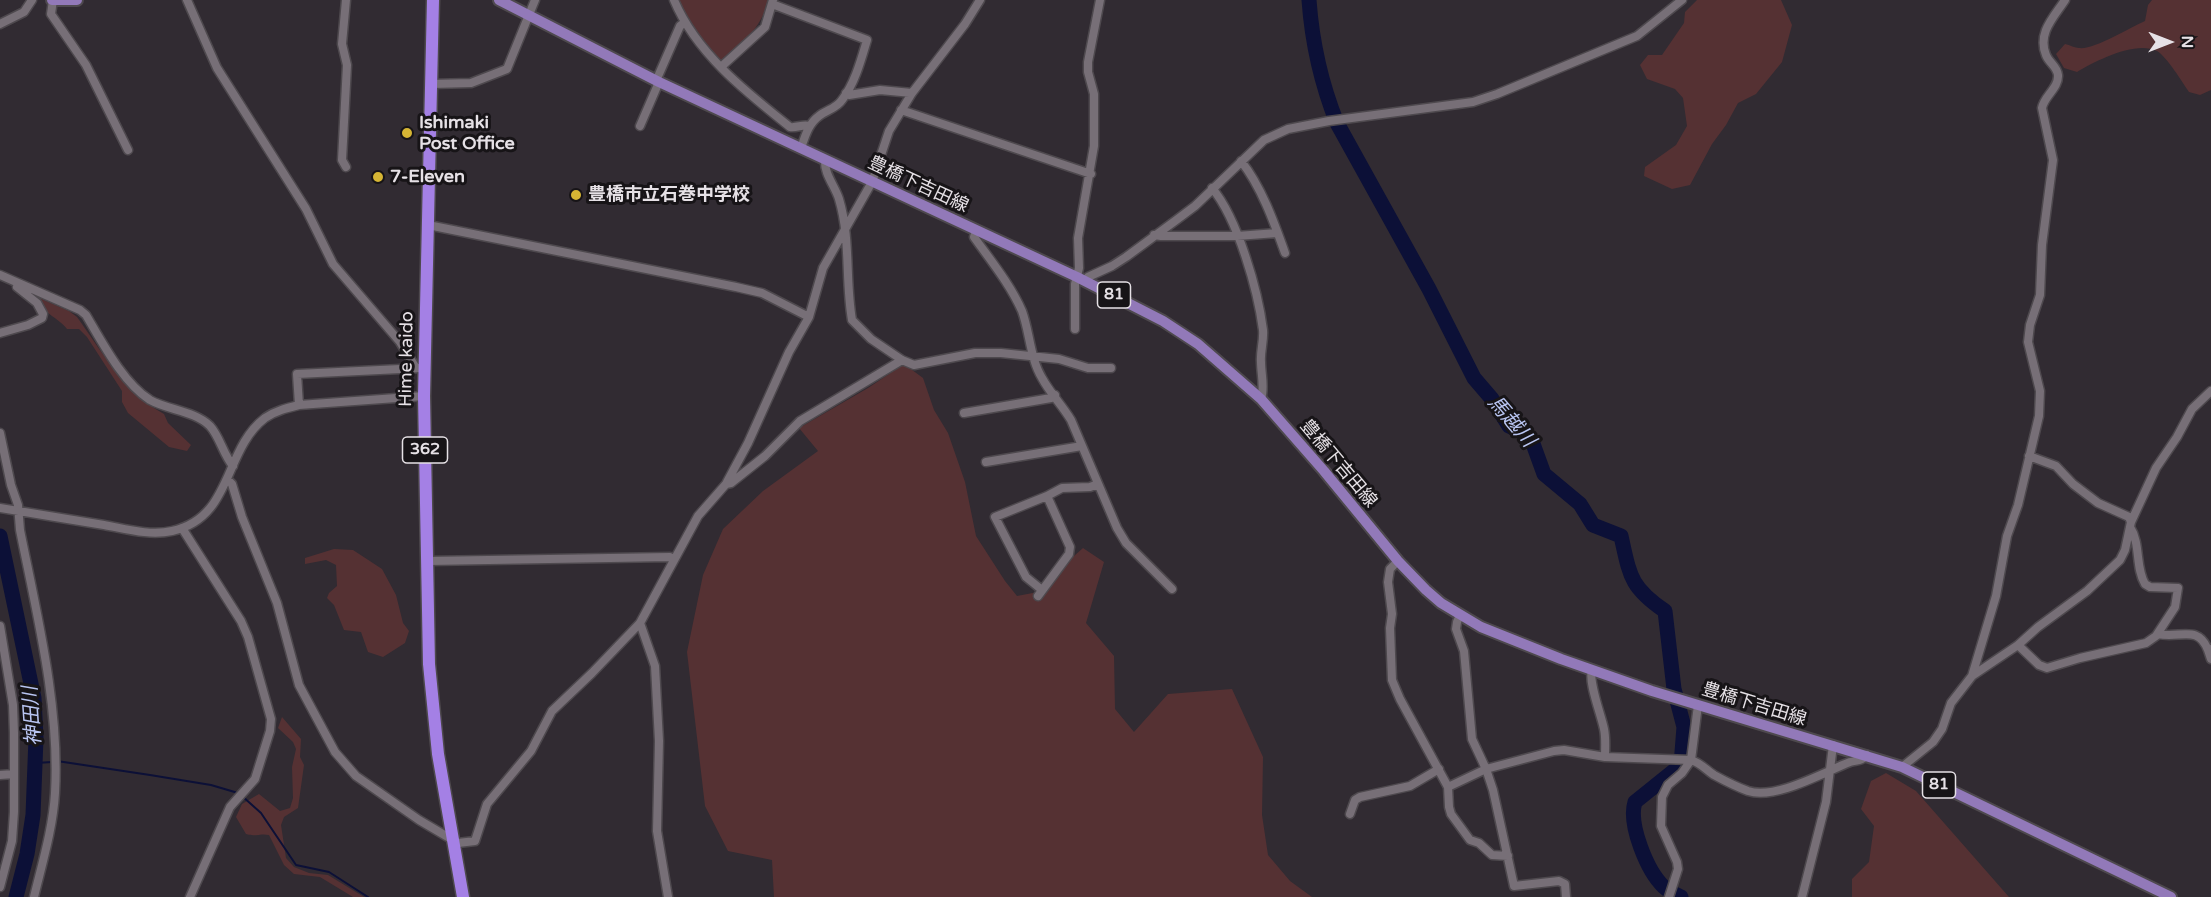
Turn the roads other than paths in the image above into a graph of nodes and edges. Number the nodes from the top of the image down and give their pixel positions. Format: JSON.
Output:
{"nodes":[{"id":1,"x":32,"y":0,"type":"edge"},
{"id":2,"x":52,"y":0,"type":"edge"},
{"id":3,"x":77,"y":0,"type":"edge"},
{"id":4,"x":187,"y":0,"type":"edge"},
{"id":5,"x":346,"y":0,"type":"edge"},
{"id":6,"x":433,"y":0,"type":"edge"},
{"id":7,"x":499,"y":0,"type":"edge"},
{"id":8,"x":535,"y":0,"type":"edge"},
{"id":9,"x":674,"y":0,"type":"edge"},
{"id":10,"x":980,"y":0,"type":"edge"},
{"id":11,"x":1100,"y":0,"type":"edge"},
{"id":12,"x":1682,"y":0,"type":"edge"},
{"id":13,"x":2065,"y":0,"type":"edge"},
{"id":14,"x":772,"y":2,"type":"edge"},
{"id":15,"x":528,"y":13,"type":"junction"},
{"id":16,"x":684,"y":23,"type":"junction"},
{"id":17,"x":0,"y":24,"type":"edge"},
{"id":18,"x":721,"y":67,"type":"junction"},
{"id":19,"x":658,"y":81,"type":"junction"},
{"id":20,"x":432,"y":84,"type":"junction"},
{"id":21,"x":846,"y":93,"type":"junction"},
{"id":22,"x":912,"y":93,"type":"junction"},
{"id":23,"x":901,"y":110,"type":"junction"},
{"id":24,"x":640,"y":126,"type":"dead end"},
{"id":25,"x":809,"y":126,"type":"junction"},
{"id":26,"x":801,"y":148,"type":"junction"},
{"id":27,"x":128,"y":150,"type":"dead end"},
{"id":28,"x":825,"y":160,"type":"junction"},
{"id":29,"x":1241,"y":161,"type":"junction"},
{"id":30,"x":346,"y":167,"type":"dead end"},
{"id":31,"x":1091,"y":174,"type":"junction"},
{"id":32,"x":872,"y":182,"type":"junction"},
{"id":33,"x":1212,"y":188,"type":"junction"},
{"id":34,"x":428,"y":225,"type":"junction"},
{"id":35,"x":846,"y":226,"type":"junction"},
{"id":36,"x":976,"y":230,"type":"junction"},
{"id":37,"x":1277,"y":233,"type":"junction"},
{"id":38,"x":1154,"y":235,"type":"junction"},
{"id":39,"x":1237,"y":236,"type":"junction"},
{"id":40,"x":1285,"y":253,"type":"dead end"},
{"id":41,"x":0,"y":276,"type":"edge"},
{"id":42,"x":1081,"y":279,"type":"junction"},
{"id":43,"x":15,"y":283,"type":"junction"},
{"id":44,"x":809,"y":317,"type":"junction"},
{"id":45,"x":1075,"y":329,"type":"dead end"},
{"id":46,"x":0,"y":333,"type":"edge"},
{"id":47,"x":1033,"y":355,"type":"junction"},
{"id":48,"x":902,"y":360,"type":"junction"},
{"id":49,"x":420,"y":368,"type":"junction"},
{"id":50,"x":1111,"y":368,"type":"dead end"},
{"id":51,"x":2211,"y":391,"type":"edge"},
{"id":52,"x":1055,"y":395,"type":"junction"},
{"id":53,"x":424,"y":396,"type":"junction"},
{"id":54,"x":1260,"y":399,"type":"junction"},
{"id":55,"x":299,"y":405,"type":"junction"},
{"id":56,"x":964,"y":413,"type":"dead end"},
{"id":57,"x":0,"y":433,"type":"edge"},
{"id":58,"x":1082,"y":446,"type":"junction"},
{"id":59,"x":2029,"y":456,"type":"junction"},
{"id":60,"x":986,"y":462,"type":"dead end"},
{"id":61,"x":233,"y":466,"type":"junction"},
{"id":62,"x":227,"y":479,"type":"junction"},
{"id":63,"x":726,"y":484,"type":"junction"},
{"id":64,"x":1098,"y":484,"type":"junction"},
{"id":65,"x":1047,"y":496,"type":"junction"},
{"id":66,"x":0,"y":508,"type":"edge"},
{"id":67,"x":16,"y":511,"type":"junction"},
{"id":68,"x":2130,"y":524,"type":"junction"},
{"id":69,"x":182,"y":528,"type":"junction"},
{"id":70,"x":673,"y":559,"type":"junction"},
{"id":71,"x":428,"y":561,"type":"junction"},
{"id":72,"x":1398,"y":561,"type":"junction"},
{"id":73,"x":1172,"y":589,"type":"dead end"},
{"id":74,"x":1460,"y":615,"type":"junction"},
{"id":75,"x":640,"y":623,"type":"junction"},
{"id":76,"x":0,"y":626,"type":"edge"},
{"id":77,"x":2158,"y":634,"type":"junction"},
{"id":78,"x":2018,"y":645,"type":"junction"},
{"id":79,"x":2210,"y":653,"type":"edge"},
{"id":80,"x":1592,"y":670,"type":"junction"},
{"id":81,"x":1972,"y":676,"type":"junction"},
{"id":82,"x":1696,"y":705,"type":"junction"},
{"id":83,"x":1833,"y":745,"type":"junction"},
{"id":84,"x":1867,"y":755,"type":"junction"},
{"id":85,"x":1605,"y":758,"type":"junction"},
{"id":86,"x":1685,"y":759,"type":"junction"},
{"id":87,"x":1902,"y":766,"type":"junction"},
{"id":88,"x":1439,"y":769,"type":"junction"},
{"id":89,"x":1486,"y":769,"type":"junction"},
{"id":90,"x":1830,"y":772,"type":"junction"},
{"id":91,"x":14,"y":774,"type":"junction"},
{"id":92,"x":0,"y":776,"type":"edge"},
{"id":93,"x":1448,"y":787,"type":"junction"},
{"id":94,"x":1350,"y":814,"type":"dead end"},
{"id":95,"x":453,"y":839,"type":"junction"},
{"id":96,"x":1508,"y":856,"type":"junction"},
{"id":97,"x":0,"y":887,"type":"edge"},
{"id":98,"x":1670,"y":893,"type":"edge"},
{"id":99,"x":2158,"y":894,"type":"edge"},
{"id":100,"x":34,"y":897,"type":"edge"},
{"id":101,"x":190,"y":897,"type":"edge"},
{"id":102,"x":463,"y":897,"type":"edge"},
{"id":103,"x":668,"y":897,"type":"edge"},
{"id":104,"x":1566,"y":897,"type":"edge"},
{"id":105,"x":1802,"y":897,"type":"edge"},
{"id":106,"x":2170,"y":897,"type":"edge"}],
"edges":[{"from":1,"to":17,"type":"street"},
{"from":2,"to":3,"type":"main road"},
{"from":2,"to":27,"type":"street"},
{"from":4,"to":49,"type":"street"},
{"from":5,"to":30,"type":"street"},
{"from":6,"to":20,"type":"highway","name":"Hime kaido","number":"362"},
{"from":7,"to":15,"type":"main road","name":"豊橋下吉田線","number":"81"},
{"from":8,"to":15,"type":"street"},
{"from":9,"to":16,"type":"street"},
{"from":10,"to":22,"type":"street"},
{"from":11,"to":31,"type":"street"},
{"from":12,"to":29,"type":"street"},
{"from":13,"to":59,"type":"street"},
{"from":14,"to":18,"type":"street"},
{"from":14,"to":21,"type":"street"},
{"from":15,"to":19,"type":"main road","name":"豊橋下吉田線","number":"81"},
{"from":15,"to":20,"type":"street"},
{"from":16,"to":18,"type":"street"},
{"from":16,"to":19,"type":"street"},
{"from":18,"to":25,"type":"street"},
{"from":19,"to":24,"type":"street"},
{"from":19,"to":26,"type":"main road","name":"豊橋下吉田線","number":"81"},
{"from":20,"to":34,"type":"highway","name":"Hime kaido","number":"362"},
{"from":21,"to":22,"type":"street"},
{"from":21,"to":25,"type":"street"},
{"from":22,"to":23,"type":"street"},
{"from":23,"to":31,"type":"street"},
{"from":23,"to":32,"type":"street"},
{"from":25,"to":26,"type":"street"},
{"from":26,"to":28,"type":"main road","name":"豊橋下吉田線","number":"81"},
{"from":28,"to":32,"type":"main road","name":"豊橋下吉田線","number":"81"},
{"from":28,"to":35,"type":"street"},
{"from":29,"to":33,"type":"street"},
{"from":29,"to":37,"type":"street"},
{"from":31,"to":42,"type":"street"},
{"from":32,"to":35,"type":"street"},
{"from":32,"to":36,"type":"main road","name":"豊橋下吉田線","number":"81"},
{"from":33,"to":38,"type":"street"},
{"from":33,"to":39,"type":"street"},
{"from":34,"to":44,"type":"street"},
{"from":34,"to":49,"type":"highway","name":"Hime kaido","number":"362"},
{"from":35,"to":44,"type":"street"},
{"from":35,"to":48,"type":"street"},
{"from":36,"to":42,"type":"main road","name":"豊橋下吉田線","number":"81"},
{"from":36,"to":47,"type":"street"},
{"from":37,"to":39,"type":"street"},
{"from":37,"to":40,"type":"street"},
{"from":38,"to":39,"type":"street"},
{"from":38,"to":42,"type":"street"},
{"from":39,"to":54,"type":"street"},
{"from":41,"to":43,"type":"street"},
{"from":42,"to":45,"type":"street"},
{"from":42,"to":54,"type":"main road","name":"豊橋下吉田線","number":"81"},
{"from":43,"to":46,"type":"street"},
{"from":43,"to":61,"type":"street"},
{"from":44,"to":63,"type":"street"},
{"from":47,"to":48,"type":"street"},
{"from":47,"to":50,"type":"street"},
{"from":47,"to":52,"type":"street"},
{"from":48,"to":63,"type":"street"},
{"from":49,"to":53,"type":"highway","name":"Hime kaido","number":"362"},
{"from":49,"to":55,"type":"street"},
{"from":51,"to":68,"type":"street"},
{"from":52,"to":56,"type":"street"},
{"from":52,"to":58,"type":"street"},
{"from":53,"to":55,"type":"street"},
{"from":53,"to":71,"type":"highway","name":"Hime kaido","number":"362"},
{"from":54,"to":72,"type":"main road","name":"豊橋下吉田線","number":"81"},
{"from":55,"to":61,"type":"street"},
{"from":57,"to":67,"type":"street"},
{"from":58,"to":60,"type":"street"},
{"from":58,"to":64,"type":"street"},
{"from":59,"to":68,"type":"street"},
{"from":59,"to":81,"type":"street"},
{"from":61,"to":62,"type":"street"},
{"from":62,"to":69,"type":"street"},
{"from":62,"to":95,"type":"street"},
{"from":63,"to":70,"type":"street"},
{"from":64,"to":65,"type":"street"},
{"from":64,"to":73,"type":"street"},
{"from":65,"to":65,"type":"street"},
{"from":66,"to":67,"type":"street"},
{"from":67,"to":69,"type":"street"},
{"from":67,"to":100,"type":"street"},
{"from":68,"to":77,"type":"street"},
{"from":68,"to":78,"type":"street"},
{"from":69,"to":101,"type":"street"},
{"from":70,"to":71,"type":"street"},
{"from":70,"to":75,"type":"street"},
{"from":71,"to":95,"type":"highway","name":"Hime kaido","number":"362"},
{"from":72,"to":74,"type":"main road","name":"豊橋下吉田線","number":"81"},
{"from":72,"to":88,"type":"street"},
{"from":74,"to":80,"type":"main road","name":"豊橋下吉田線","number":"81"},
{"from":74,"to":89,"type":"street"},
{"from":75,"to":95,"type":"street"},
{"from":75,"to":103,"type":"street"},
{"from":76,"to":91,"type":"street"},
{"from":77,"to":78,"type":"street"},
{"from":77,"to":79,"type":"street"},
{"from":78,"to":81,"type":"street"},
{"from":80,"to":82,"type":"main road","name":"豊橋下吉田線","number":"81"},
{"from":80,"to":85,"type":"street"},
{"from":81,"to":87,"type":"street"},
{"from":82,"to":83,"type":"main road","name":"豊橋下吉田線","number":"81"},
{"from":82,"to":86,"type":"street"},
{"from":83,"to":84,"type":"main road","name":"豊橋下吉田線","number":"81"},
{"from":83,"to":90,"type":"street"},
{"from":84,"to":87,"type":"main road","name":"豊橋下吉田線","number":"81"},
{"from":84,"to":90,"type":"street"},
{"from":85,"to":86,"type":"street"},
{"from":85,"to":89,"type":"street"},
{"from":86,"to":90,"type":"street"},
{"from":86,"to":98,"type":"street"},
{"from":87,"to":99,"type":"main road","name":"豊橋下吉田線","number":"81"},
{"from":88,"to":93,"type":"street"},
{"from":88,"to":94,"type":"street"},
{"from":89,"to":93,"type":"street"},
{"from":89,"to":96,"type":"street"},
{"from":90,"to":105,"type":"street"},
{"from":91,"to":92,"type":"street"},
{"from":91,"to":97,"type":"street"},
{"from":93,"to":96,"type":"street"},
{"from":95,"to":102,"type":"highway","name":"Hime kaido","number":"362"},
{"from":96,"to":104,"type":"street"},
{"from":99,"to":106,"type":"main road","name":"豊橋下吉田線","number":"81"}]}
